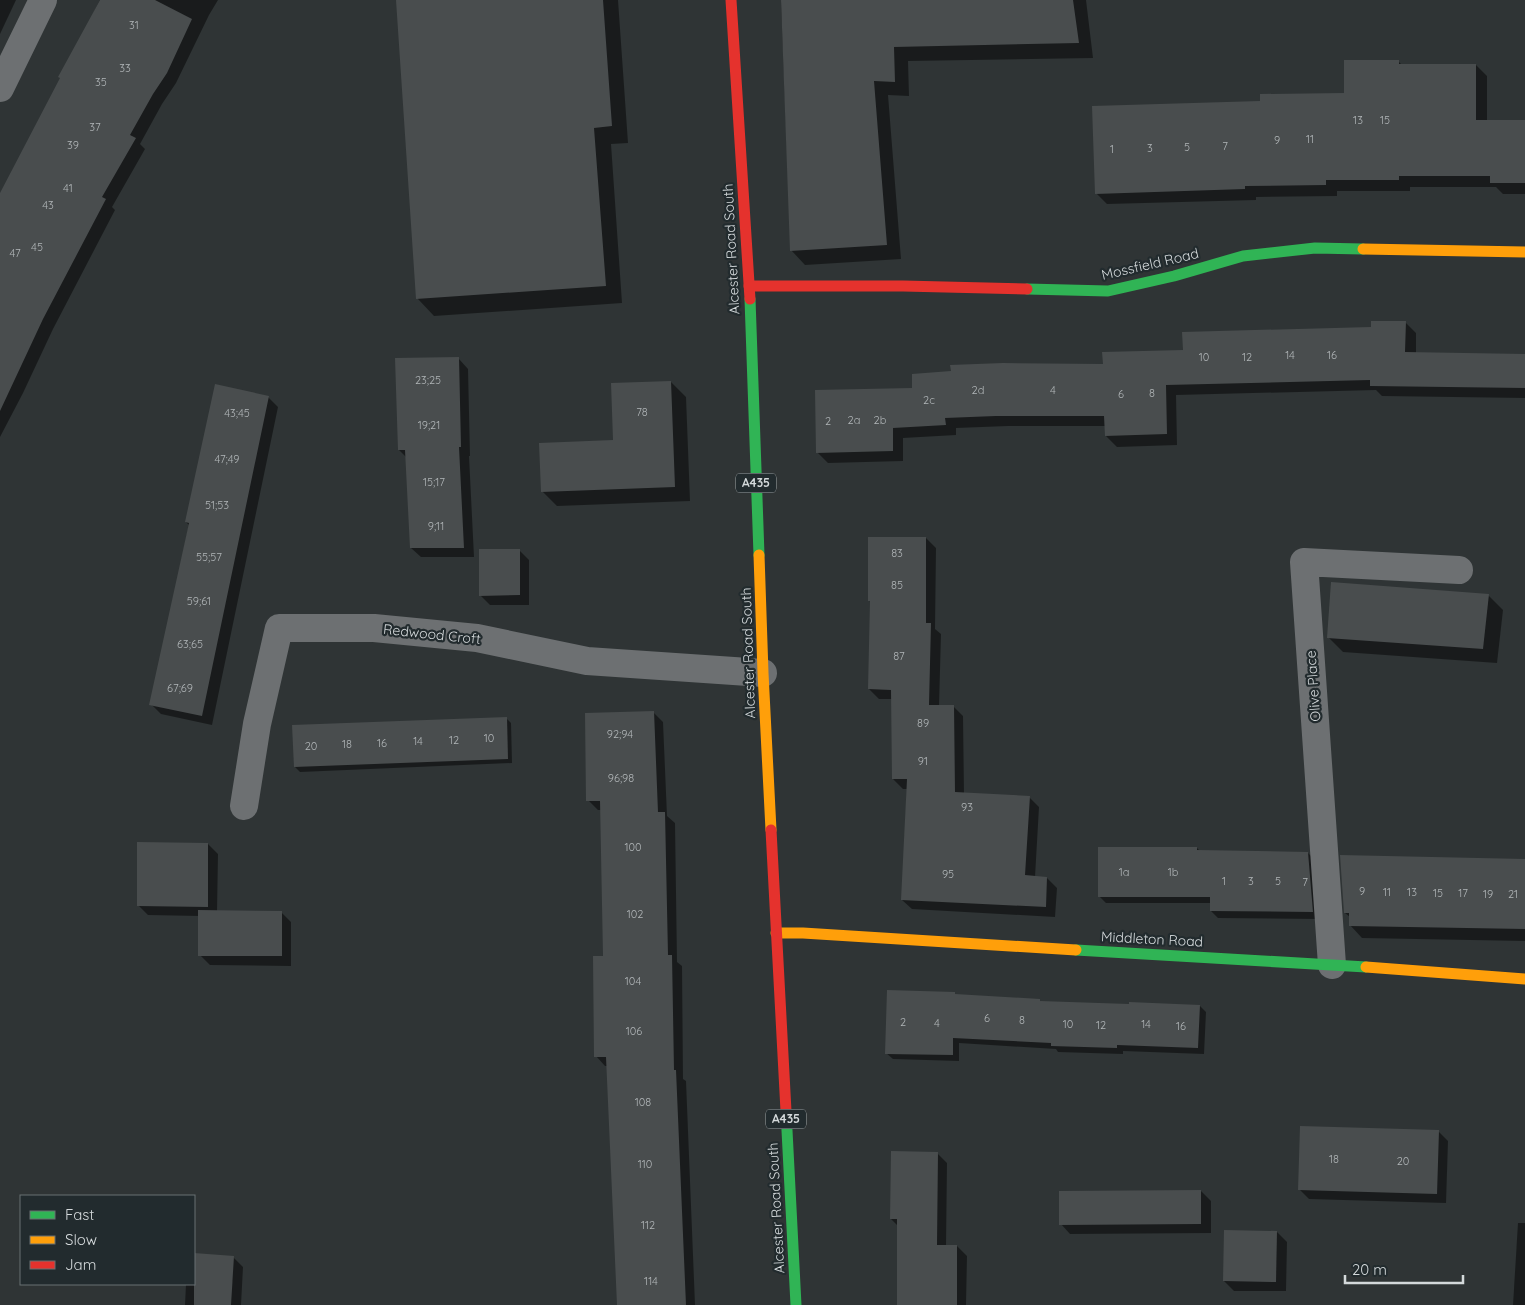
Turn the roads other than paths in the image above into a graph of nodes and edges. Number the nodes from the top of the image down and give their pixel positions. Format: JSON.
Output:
{"nodes":[{"id":1,"x":43,"y":0,"type":"edge"},
{"id":2,"x":732,"y":0,"type":"edge"},
{"id":3,"x":0,"y":88,"type":"edge"},
{"id":4,"x":1525,"y":252,"type":"edge"},
{"id":5,"x":749,"y":286,"type":"junction"},
{"id":6,"x":1459,"y":570,"type":"dead end"},
{"id":7,"x":763,"y":674,"type":"junction"},
{"id":8,"x":244,"y":806,"type":"dead end"},
{"id":9,"x":776,"y":933,"type":"junction"},
{"id":10,"x":1332,"y":965,"type":"junction"},
{"id":11,"x":1525,"y":979,"type":"edge"},
{"id":12,"x":796,"y":1305,"type":"edge"}],
"edges":[{"from":1,"to":3,"type":"street"},
{"from":2,"to":5,"type":"main road","name":"Alcester Road South","number":"A435"},
{"from":4,"to":5,"type":"main road","name":"Mossfield Road"},
{"from":5,"to":7,"type":"main road","name":"Alcester Road South","number":"A435"},
{"from":6,"to":10,"type":"street","name":"Olive Place"},
{"from":7,"to":8,"type":"street","name":"Redwood Croft"},
{"from":7,"to":9,"type":"main road","name":"Alcester Road South","number":"A435"},
{"from":9,"to":10,"type":"main road","name":"Middleton Road"},
{"from":9,"to":12,"type":"main road","name":"Alcester Road South","number":"A435"},
{"from":10,"to":11,"type":"main road","name":"Middleton Road"}]}
